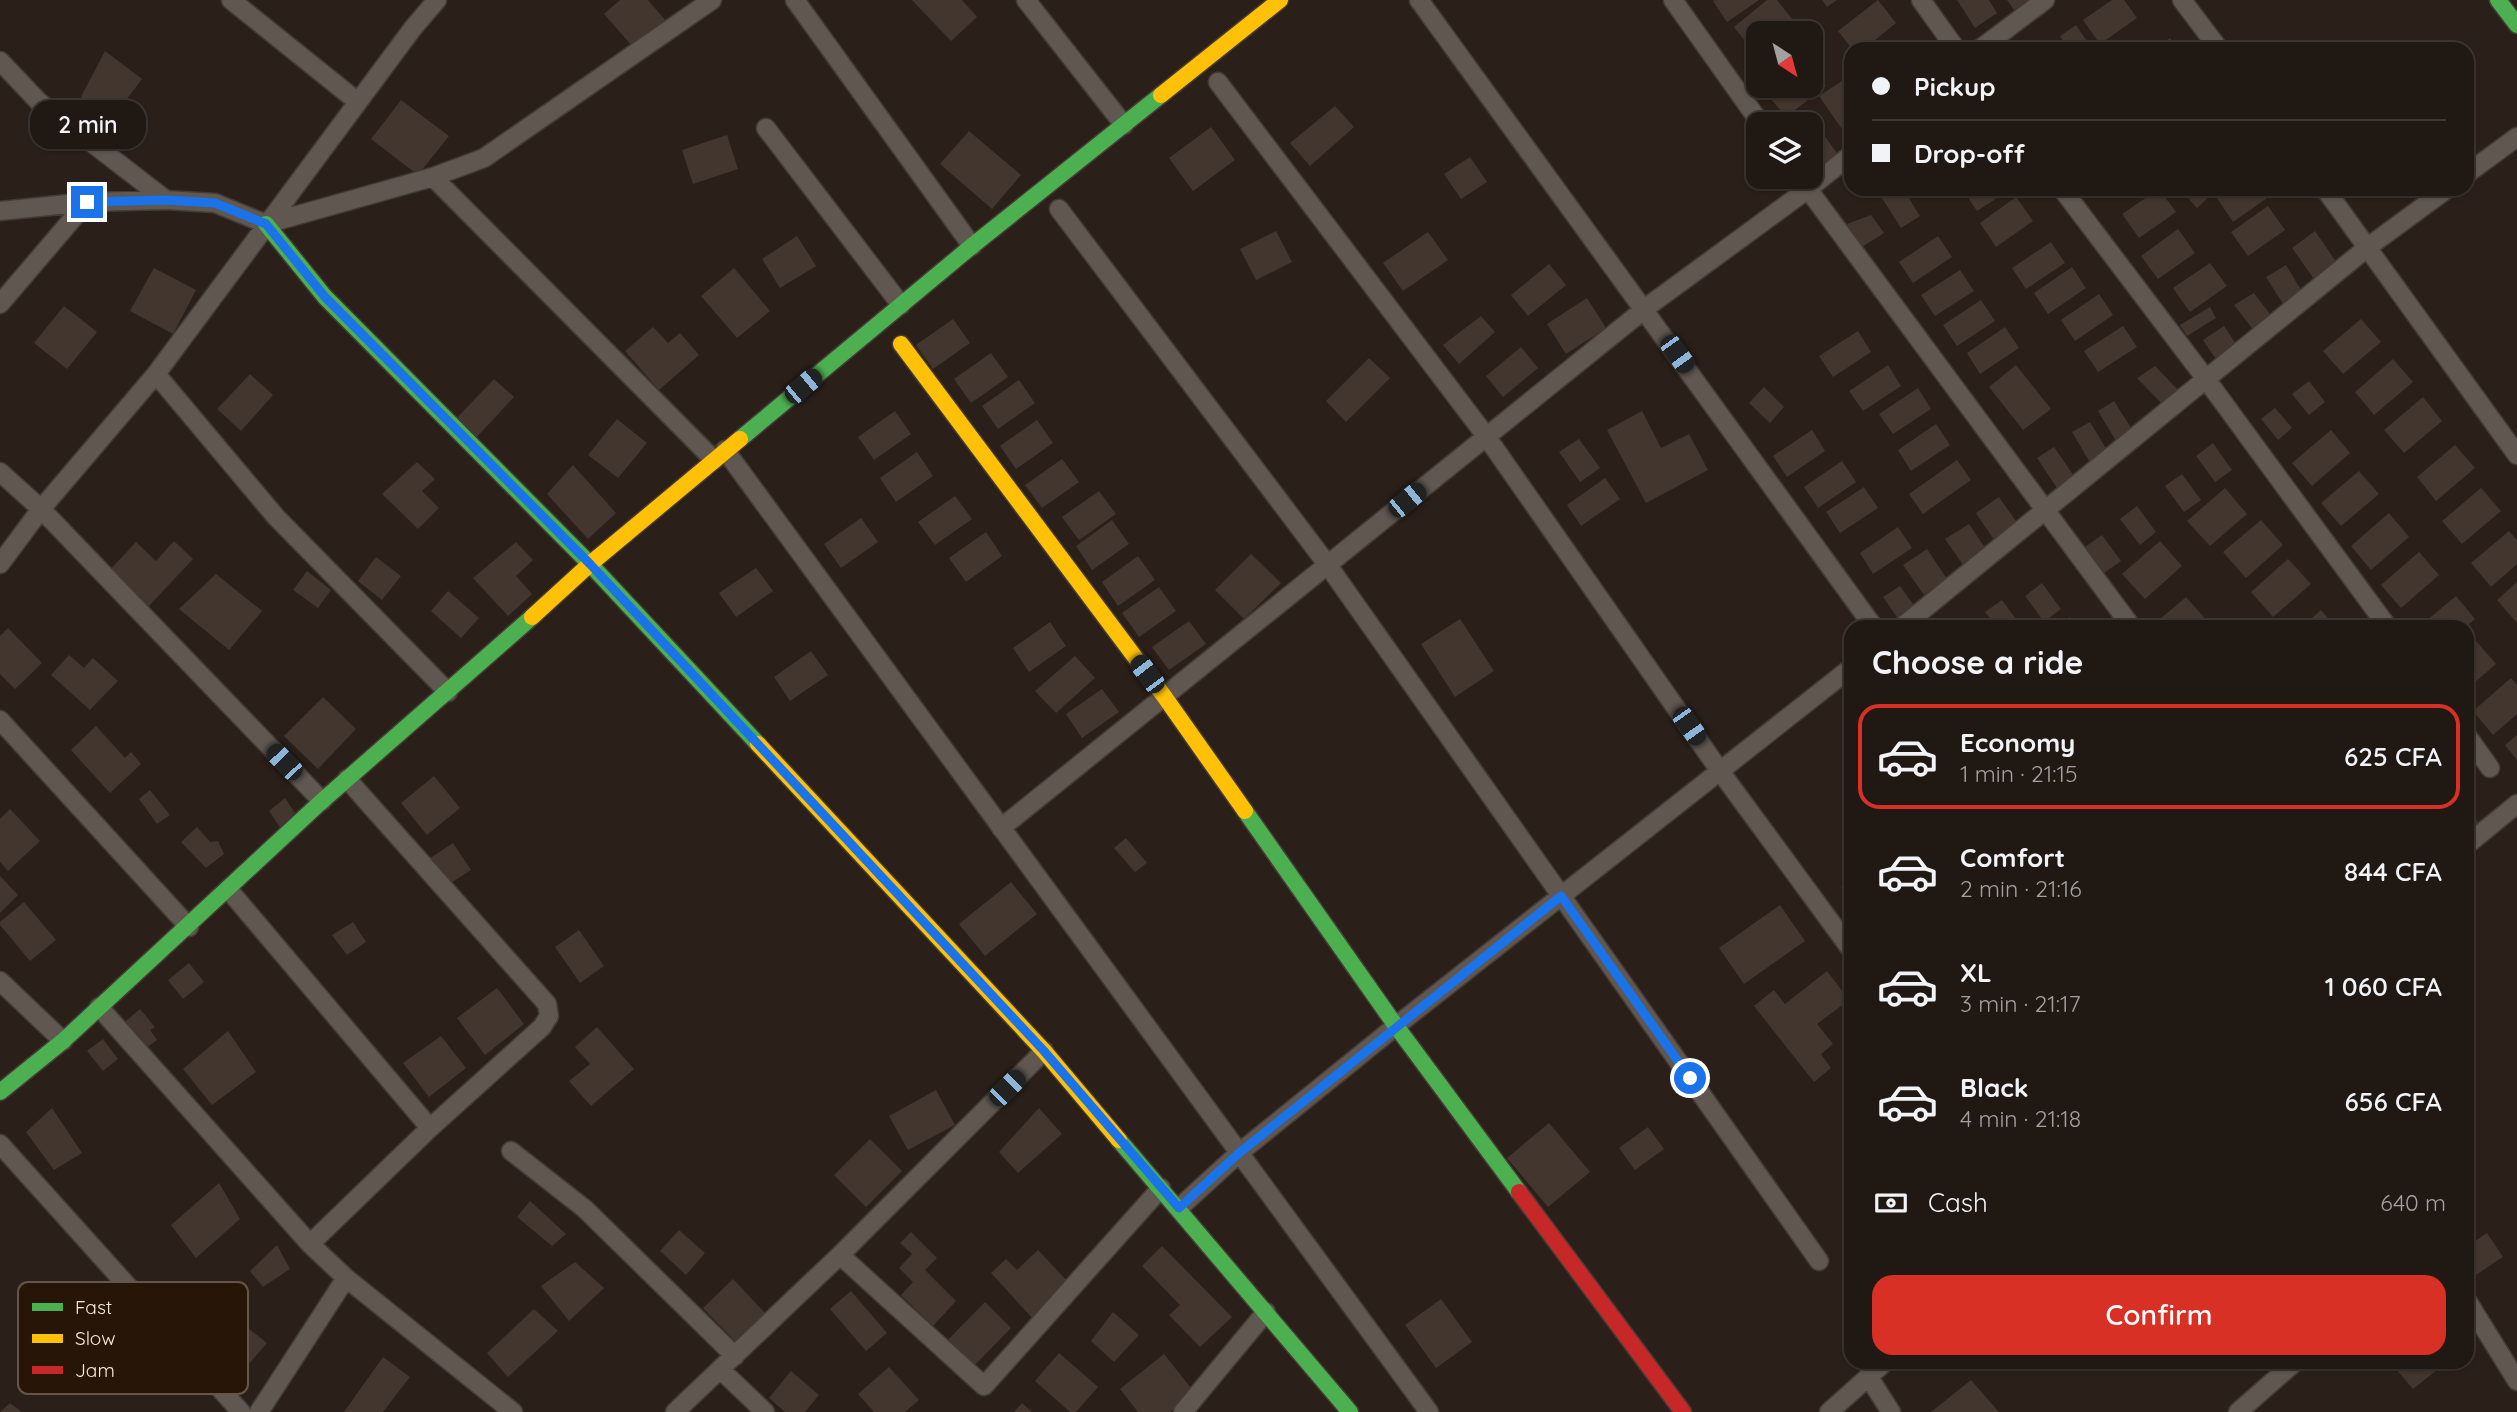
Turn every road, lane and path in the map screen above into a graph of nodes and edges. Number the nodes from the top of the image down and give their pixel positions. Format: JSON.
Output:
{"nodes":[{"id":1,"x":231,"y":0,"type":"edge"},
{"id":2,"x":437,"y":0,"type":"edge"},
{"id":3,"x":712,"y":0,"type":"edge"},
{"id":4,"x":795,"y":0,"type":"edge"},
{"id":5,"x":1026,"y":0,"type":"edge"},
{"id":6,"x":1280,"y":0,"type":"edge"},
{"id":7,"x":1419,"y":0,"type":"edge"},
{"id":8,"x":1673,"y":0,"type":"edge"},
{"id":9,"x":1921,"y":0,"type":"edge"},
{"id":10,"x":2045,"y":0,"type":"edge"},
{"id":11,"x":2182,"y":0,"type":"edge"},
{"id":12,"x":2498,"y":0,"type":"edge"},
{"id":13,"x":1257,"y":7,"type":"edge"},
{"id":14,"x":2517,"y":25,"type":"edge"},
{"id":15,"x":1951,"y":42,"type":"edge"},
{"id":16,"x":1989,"y":42,"type":"edge"},
{"id":17,"x":2214,"y":42,"type":"edge"},
{"id":18,"x":0,"y":61,"type":"edge"},
{"id":19,"x":1217,"y":82,"type":"dead end"},
{"id":20,"x":358,"y":103,"type":"junction"},
{"id":21,"x":1752,"y":112,"type":"edge"},
{"id":22,"x":1124,"y":125,"type":"junction"},
{"id":23,"x":766,"y":128,"type":"dead end"},
{"id":24,"x":2517,"y":137,"type":"edge"},
{"id":25,"x":1844,"y":158,"type":"edge"},
{"id":26,"x":2474,"y":169,"type":"edge"},
{"id":27,"x":1823,"y":171,"type":"edge"},
{"id":28,"x":433,"y":177,"type":"junction"},
{"id":29,"x":1795,"y":189,"type":"edge"},
{"id":30,"x":1807,"y":189,"type":"edge"},
{"id":31,"x":2067,"y":196,"type":"edge"},
{"id":32,"x":2330,"y":196,"type":"edge"},
{"id":33,"x":2437,"y":196,"type":"edge"},
{"id":34,"x":166,"y":200,"type":"junction"},
{"id":35,"x":87,"y":202,"type":"junction"},
{"id":36,"x":1059,"y":209,"type":"dead end"},
{"id":37,"x":0,"y":211,"type":"edge"},
{"id":38,"x":266,"y":224,"type":"junction"},
{"id":39,"x":972,"y":246,"type":"junction"},
{"id":40,"x":2368,"y":247,"type":"junction"},
{"id":41,"x":0,"y":304,"type":"edge"},
{"id":42,"x":901,"y":305,"type":"junction"},
{"id":43,"x":1644,"y":309,"type":"junction"},
{"id":44,"x":901,"y":344,"type":"dead end"},
{"id":45,"x":156,"y":373,"type":"junction"},
{"id":46,"x":2206,"y":379,"type":"junction"},
{"id":47,"x":1486,"y":436,"type":"junction"},
{"id":48,"x":719,"y":455,"type":"junction"},
{"id":49,"x":2517,"y":455,"type":"edge"},
{"id":50,"x":0,"y":472,"type":"edge"},
{"id":51,"x":41,"y":509,"type":"junction"},
{"id":52,"x":2045,"y":510,"type":"junction"},
{"id":53,"x":0,"y":564,"type":"edge"},
{"id":54,"x":590,"y":564,"type":"junction"},
{"id":55,"x":1327,"y":564,"type":"junction"},
{"id":56,"x":1869,"y":620,"type":"edge"},
{"id":57,"x":1910,"y":620,"type":"edge"},
{"id":58,"x":2128,"y":620,"type":"edge"},
{"id":59,"x":2383,"y":620,"type":"edge"},
{"id":60,"x":1844,"y":673,"type":"edge"},
{"id":61,"x":449,"y":692,"type":"junction"},
{"id":62,"x":1164,"y":696,"type":"junction"},
{"id":63,"x":0,"y":720,"type":"edge"},
{"id":64,"x":2474,"y":745,"type":"edge"},
{"id":65,"x":2490,"y":768,"type":"dead end"},
{"id":66,"x":1720,"y":771,"type":"junction"},
{"id":67,"x":347,"y":779,"type":"junction"},
{"id":68,"x":322,"y":801,"type":"junction"},
{"id":69,"x":2517,"y":804,"type":"edge"},
{"id":70,"x":1001,"y":828,"type":"junction"},
{"id":71,"x":2474,"y":839,"type":"edge"},
{"id":72,"x":228,"y":889,"type":"junction"},
{"id":73,"x":1561,"y":896,"type":"junction"},
{"id":74,"x":189,"y":926,"type":"junction"},
{"id":75,"x":1844,"y":940,"type":"edge"},
{"id":76,"x":0,"y":981,"type":"edge"},
{"id":77,"x":99,"y":1007,"type":"junction"},
{"id":78,"x":1396,"y":1026,"type":"junction"},
{"id":79,"x":63,"y":1041,"type":"junction"},
{"id":80,"x":1044,"y":1051,"type":"junction"},
{"id":81,"x":0,"y":1092,"type":"edge"},
{"id":82,"x":430,"y":1128,"type":"junction"},
{"id":83,"x":0,"y":1144,"type":"edge"},
{"id":84,"x":511,"y":1152,"type":"dead end"},
{"id":85,"x":1239,"y":1153,"type":"junction"},
{"id":86,"x":1161,"y":1188,"type":"junction"},
{"id":87,"x":1179,"y":1208,"type":"junction"},
{"id":88,"x":310,"y":1244,"type":"junction"},
{"id":89,"x":840,"y":1255,"type":"junction"},
{"id":90,"x":1819,"y":1261,"type":"dead end"},
{"id":91,"x":346,"y":1278,"type":"junction"},
{"id":92,"x":124,"y":1282,"type":"edge"},
{"id":93,"x":1266,"y":1312,"type":"junction"},
{"id":94,"x":2474,"y":1312,"type":"edge"},
{"id":95,"x":735,"y":1356,"type":"junction"},
{"id":96,"x":1876,"y":1369,"type":"edge"},
{"id":97,"x":2287,"y":1369,"type":"edge"},
{"id":98,"x":721,"y":1370,"type":"junction"},
{"id":99,"x":1868,"y":1376,"type":"junction"},
{"id":100,"x":2517,"y":1381,"type":"edge"},
{"id":101,"x":225,"y":1394,"type":"edge"},
{"id":102,"x":241,"y":1412,"type":"edge"},
{"id":103,"x":259,"y":1412,"type":"edge"},
{"id":104,"x":513,"y":1412,"type":"edge"},
{"id":105,"x":675,"y":1412,"type":"edge"},
{"id":106,"x":765,"y":1412,"type":"edge"},
{"id":107,"x":1183,"y":1412,"type":"edge"},
{"id":108,"x":1350,"y":1412,"type":"edge"},
{"id":109,"x":1429,"y":1412,"type":"edge"},
{"id":110,"x":1683,"y":1412,"type":"edge"},
{"id":111,"x":1829,"y":1412,"type":"edge"},
{"id":112,"x":1891,"y":1412,"type":"edge"},
{"id":113,"x":2238,"y":1412,"type":"edge"}],
"edges":[{"from":1,"to":20,"type":"street"},
{"from":2,"to":20,"type":"street"},
{"from":3,"to":28,"type":"street"},
{"from":4,"to":39,"type":"street"},
{"from":5,"to":22,"type":"street"},
{"from":6,"to":13,"type":"street"},
{"from":7,"to":43,"type":"street"},
{"from":8,"to":21,"type":"street"},
{"from":9,"to":15,"type":"street"},
{"from":10,"to":16,"type":"street"},
{"from":11,"to":17,"type":"street"},
{"from":12,"to":14,"type":"street"},
{"from":13,"to":22,"type":"street"},
{"from":18,"to":34,"type":"street"},
{"from":19,"to":47,"type":"street"},
{"from":20,"to":38,"type":"street"},
{"from":22,"to":39,"type":"street"},
{"from":23,"to":42,"type":"street"},
{"from":24,"to":26,"type":"street"},
{"from":25,"to":27,"type":"street"},
{"from":28,"to":38,"type":"street"},
{"from":28,"to":48,"type":"street"},
{"from":29,"to":43,"type":"street"},
{"from":30,"to":52,"type":"street"},
{"from":31,"to":46,"type":"street"},
{"from":32,"to":40,"type":"street"},
{"from":33,"to":40,"type":"street"},
{"from":34,"to":35,"type":"street"},
{"from":34,"to":38,"type":"street"},
{"from":35,"to":37,"type":"street"},
{"from":35,"to":41,"type":"street"},
{"from":36,"to":55,"type":"street"},
{"from":38,"to":45,"type":"street"},
{"from":38,"to":54,"type":"street"},
{"from":39,"to":42,"type":"street"},
{"from":40,"to":46,"type":"street"},
{"from":40,"to":49,"type":"street"},
{"from":42,"to":48,"type":"street"},
{"from":43,"to":47,"type":"street"},
{"from":43,"to":56,"type":"street"},
{"from":44,"to":62,"type":"street"},
{"from":45,"to":51,"type":"street"},
{"from":45,"to":61,"type":"street"},
{"from":46,"to":52,"type":"street"},
{"from":46,"to":59,"type":"street"},
{"from":47,"to":55,"type":"street"},
{"from":47,"to":66,"type":"street"},
{"from":48,"to":54,"type":"street"},
{"from":48,"to":70,"type":"street"},
{"from":50,"to":51,"type":"street"},
{"from":51,"to":53,"type":"street"},
{"from":51,"to":68,"type":"street"},
{"from":52,"to":57,"type":"street"},
{"from":52,"to":58,"type":"street"},
{"from":54,"to":61,"type":"street"},
{"from":54,"to":80,"type":"street"},
{"from":55,"to":62,"type":"street"},
{"from":55,"to":73,"type":"street"},
{"from":60,"to":66,"type":"street"},
{"from":61,"to":67,"type":"street"},
{"from":62,"to":70,"type":"street"},
{"from":62,"to":78,"type":"street"},
{"from":63,"to":74,"type":"street"},
{"from":64,"to":65,"type":"street"},
{"from":66,"to":73,"type":"street"},
{"from":66,"to":75,"type":"street"},
{"from":67,"to":68,"type":"street"},
{"from":67,"to":82,"type":"street"},
{"from":68,"to":72,"type":"street"},
{"from":69,"to":71,"type":"street"},
{"from":70,"to":85,"type":"street"},
{"from":72,"to":74,"type":"street"},
{"from":72,"to":82,"type":"street"},
{"from":73,"to":78,"type":"street"},
{"from":73,"to":90,"type":"street"},
{"from":74,"to":77,"type":"street"},
{"from":76,"to":79,"type":"street"},
{"from":77,"to":79,"type":"street"},
{"from":77,"to":88,"type":"street"},
{"from":78,"to":85,"type":"street"},
{"from":78,"to":110,"type":"street"},
{"from":79,"to":81,"type":"street"},
{"from":80,"to":86,"type":"street"},
{"from":80,"to":89,"type":"street"},
{"from":82,"to":88,"type":"street"},
{"from":83,"to":92,"type":"street"},
{"from":84,"to":95,"type":"street"},
{"from":85,"to":87,"type":"street"},
{"from":85,"to":109,"type":"street"},
{"from":86,"to":87,"type":"street"},
{"from":86,"to":89,"type":"street"},
{"from":87,"to":93,"type":"street"},
{"from":88,"to":91,"type":"street"},
{"from":89,"to":95,"type":"street"},
{"from":91,"to":103,"type":"street"},
{"from":91,"to":104,"type":"street"},
{"from":93,"to":107,"type":"street"},
{"from":93,"to":108,"type":"street"},
{"from":94,"to":100,"type":"street"},
{"from":95,"to":98,"type":"street"},
{"from":96,"to":99,"type":"street"},
{"from":97,"to":113,"type":"street"},
{"from":98,"to":105,"type":"street"},
{"from":98,"to":106,"type":"street"},
{"from":99,"to":111,"type":"street"},
{"from":99,"to":112,"type":"street"},
{"from":101,"to":102,"type":"street"}]}
